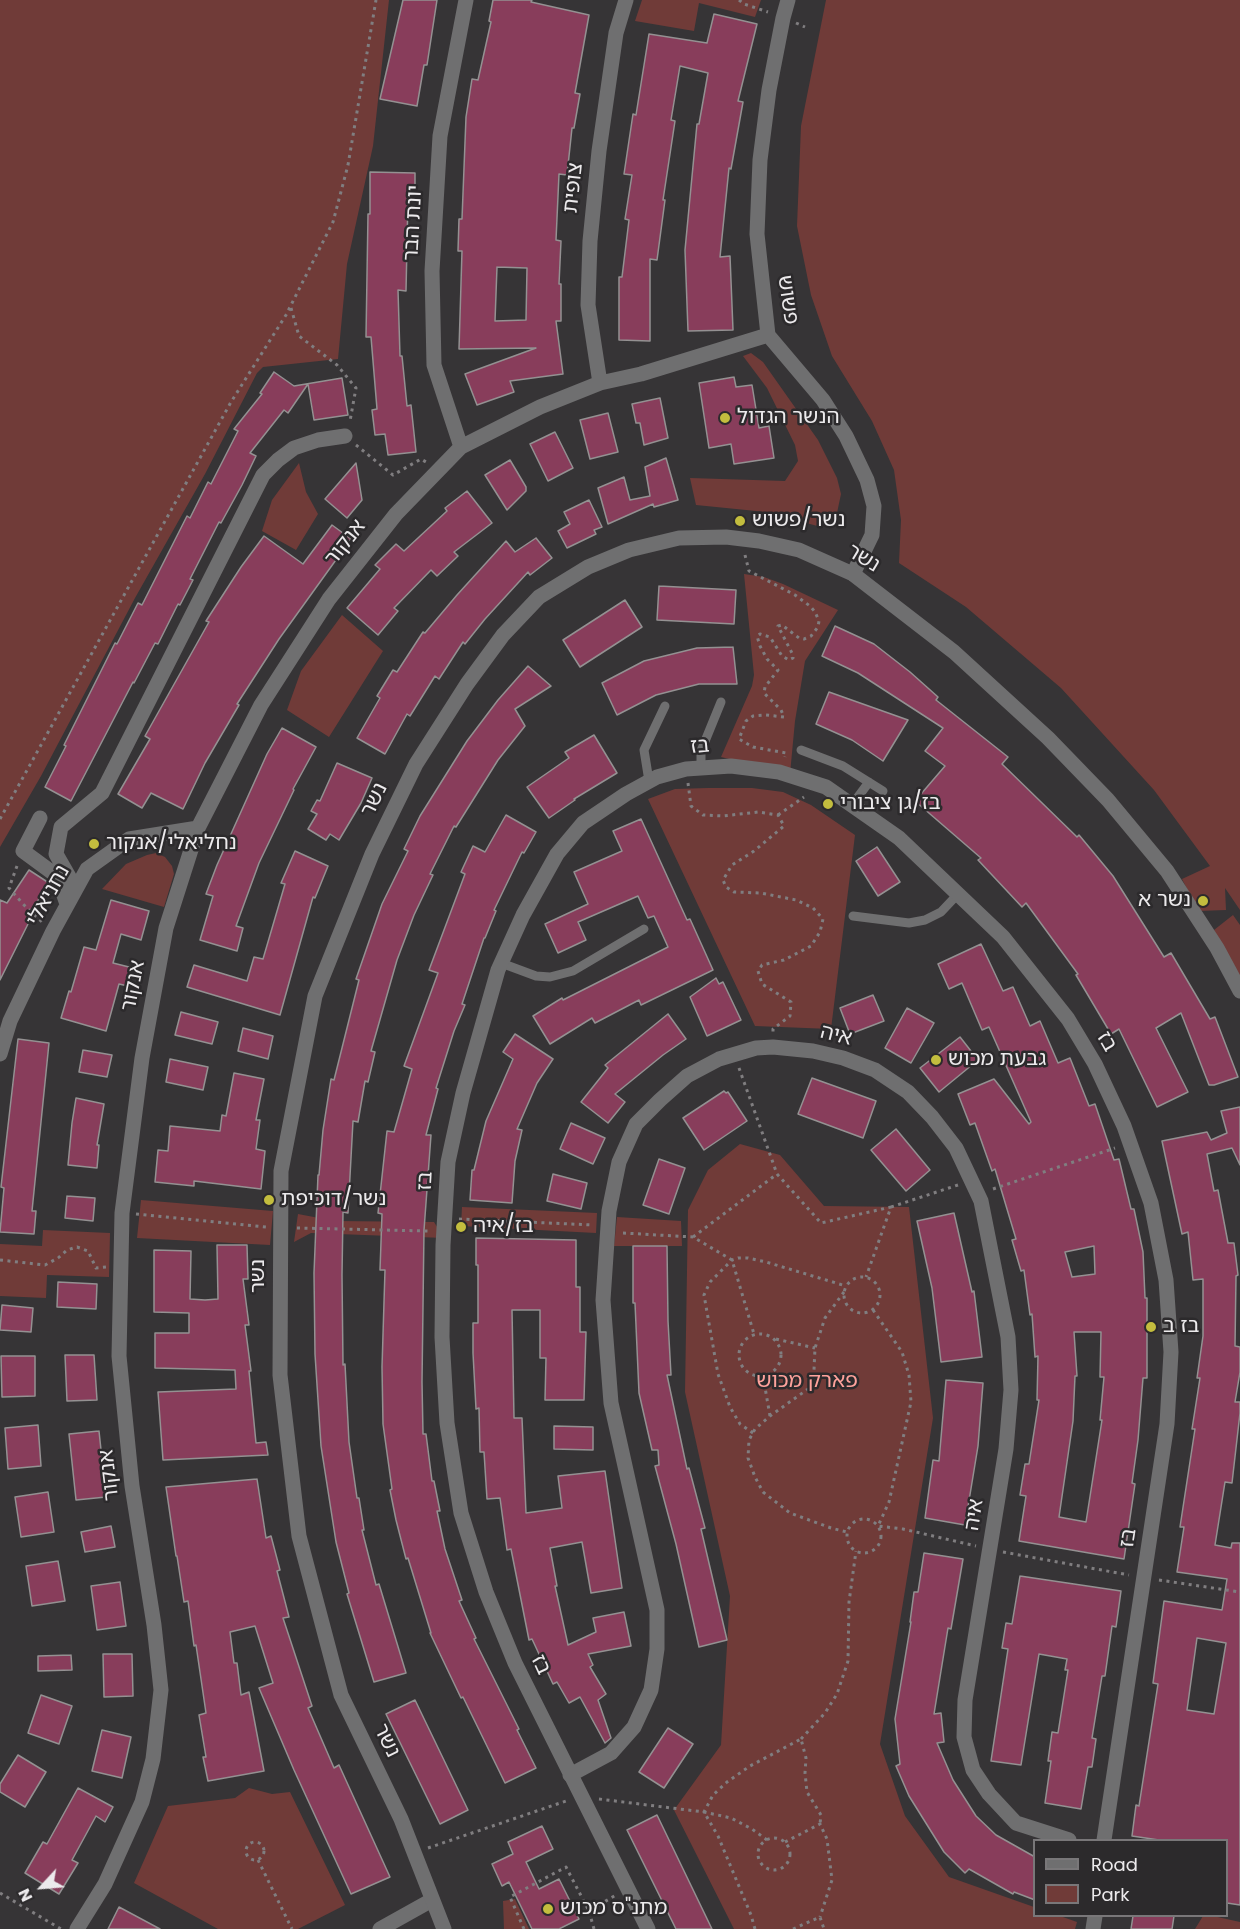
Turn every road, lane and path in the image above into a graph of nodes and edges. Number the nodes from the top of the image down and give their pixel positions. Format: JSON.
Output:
{"nodes":[{"id":1,"x":376,"y":0,"type":"edge"},
{"id":2,"x":466,"y":0,"type":"edge"},
{"id":3,"x":626,"y":0,"type":"edge"},
{"id":4,"x":739,"y":0,"type":"edge"},
{"id":5,"x":788,"y":0,"type":"edge"},
{"id":6,"x":783,"y":18,"type":"junction"},
{"id":7,"x":290,"y":306,"type":"junction"},
{"id":8,"x":768,"y":335,"type":"junction"},
{"id":9,"x":600,"y":383,"type":"junction"},
{"id":10,"x":346,"y":437,"type":"junction"},
{"id":11,"x":461,"y":447,"type":"junction"},
{"id":12,"x":440,"y":470,"type":"junction"},
{"id":13,"x":742,"y":539,"type":"junction"},
{"id":14,"x":853,"y":574,"type":"junction"},
{"id":15,"x":721,"y":702,"type":"dead end"},
{"id":16,"x":665,"y":706,"type":"dead end"},
{"id":17,"x":801,"y":750,"type":"dead end"},
{"id":18,"x":783,"y":764,"type":"dead end"},
{"id":19,"x":693,"y":768,"type":"junction"},
{"id":20,"x":649,"y":781,"type":"junction"},
{"id":21,"x":869,"y":782,"type":"junction"},
{"id":22,"x":820,"y":785,"type":"junction"},
{"id":23,"x":883,"y":791,"type":"dead end"},
{"id":24,"x":852,"y":805,"type":"junction"},
{"id":25,"x":778,"y":815,"type":"junction"},
{"id":26,"x":39,"y":818,"type":"dead end"},
{"id":27,"x":0,"y":819,"type":"edge"},
{"id":28,"x":198,"y":828,"type":"junction"},
{"id":29,"x":23,"y":851,"type":"junction"},
{"id":30,"x":76,"y":889,"type":"junction"},
{"id":31,"x":958,"y":894,"type":"junction"},
{"id":32,"x":67,"y":904,"type":"junction"},
{"id":33,"x":853,"y":916,"type":"dead end"},
{"id":34,"x":644,"y":929,"type":"dead end"},
{"id":35,"x":53,"y":931,"type":"junction"},
{"id":36,"x":501,"y":963,"type":"junction"},
{"id":37,"x":1240,"y":991,"type":"edge"},
{"id":38,"x":773,"y":1047,"type":"junction"},
{"id":39,"x":0,"y":1054,"type":"edge"},
{"id":40,"x":734,"y":1055,"type":"junction"},
{"id":41,"x":1130,"y":1143,"type":"junction"},
{"id":42,"x":777,"y":1174,"type":"junction"},
{"id":43,"x":974,"y":1187,"type":"junction"},
{"id":44,"x":891,"y":1207,"type":"junction"},
{"id":45,"x":122,"y":1213,"type":"junction"},
{"id":46,"x":445,"y":1225,"type":"junction"},
{"id":47,"x":280,"y":1228,"type":"junction"},
{"id":48,"x":608,"y":1229,"type":"junction"},
{"id":49,"x":693,"y":1237,"type":"junction"},
{"id":50,"x":0,"y":1260,"type":"edge"},
{"id":51,"x":732,"y":1260,"type":"junction"},
{"id":52,"x":121,"y":1266,"type":"junction"},
{"id":53,"x":866,"y":1277,"type":"junction"},
{"id":54,"x":846,"y":1287,"type":"junction"},
{"id":55,"x":844,"y":1292,"type":"junction"},
{"id":56,"x":873,"y":1310,"type":"junction"},
{"id":57,"x":754,"y":1334,"type":"junction"},
{"id":58,"x":774,"y":1338,"type":"junction"},
{"id":59,"x":815,"y":1348,"type":"junction"},
{"id":60,"x":763,"y":1376,"type":"junction"},
{"id":61,"x":770,"y":1416,"type":"junction"},
{"id":62,"x":753,"y":1433,"type":"junction"},
{"id":63,"x":878,"y":1526,"type":"junction"},
{"id":64,"x":847,"y":1532,"type":"junction"},
{"id":65,"x":991,"y":1550,"type":"junction"},
{"id":66,"x":856,"y":1551,"type":"junction"},
{"id":67,"x":1144,"y":1578,"type":"junction"},
{"id":68,"x":1240,"y":1592,"type":"edge"},
{"id":69,"x":801,"y":1740,"type":"junction"},
{"id":70,"x":570,"y":1775,"type":"junction"},
{"id":71,"x":581,"y":1796,"type":"junction"},
{"id":72,"x":704,"y":1812,"type":"junction"},
{"id":73,"x":820,"y":1824,"type":"junction"},
{"id":74,"x":1066,"y":1839,"type":"edge"},
{"id":75,"x":1104,"y":1839,"type":"edge"},
{"id":76,"x":767,"y":1840,"type":"junction"},
{"id":77,"x":785,"y":1842,"type":"junction"},
{"id":78,"x":413,"y":1852,"type":"junction"},
{"id":79,"x":258,"y":1860,"type":"junction"},
{"id":80,"x":627,"y":1888,"type":"junction"},
{"id":81,"x":0,"y":1893,"type":"edge"},
{"id":82,"x":432,"y":1900,"type":"junction"},
{"id":83,"x":589,"y":1911,"type":"junction"},
{"id":84,"x":820,"y":1917,"type":"junction"},
{"id":85,"x":61,"y":1929,"type":"edge"},
{"id":86,"x":78,"y":1929,"type":"edge"},
{"id":87,"x":292,"y":1929,"type":"edge"},
{"id":88,"x":380,"y":1929,"type":"edge"},
{"id":89,"x":444,"y":1929,"type":"edge"},
{"id":90,"x":525,"y":1929,"type":"edge"},
{"id":91,"x":594,"y":1929,"type":"edge"},
{"id":92,"x":648,"y":1929,"type":"edge"},
{"id":93,"x":755,"y":1929,"type":"edge"},
{"id":94,"x":793,"y":1929,"type":"edge"},
{"id":95,"x":824,"y":1929,"type":"edge"}],
"edges":[{"from":1,"to":7,"type":"path"},
{"from":2,"to":11,"type":"street","name":"יונת הבר"},
{"from":3,"to":9,"type":"street","name":"צופית"},
{"from":4,"to":6,"type":"path"},
{"from":5,"to":6,"type":"street","name":"פשוש"},
{"from":6,"to":8,"type":"street","name":"פשוש"},
{"from":7,"to":10,"type":"path"},
{"from":7,"to":27,"type":"path"},
{"from":8,"to":9,"type":"street","name":"אנקור"},
{"from":8,"to":14,"type":"street","name":"פשוש"},
{"from":9,"to":11,"type":"street","name":"אנקור"},
{"from":10,"to":12,"type":"path"},
{"from":10,"to":30,"type":"street"},
{"from":11,"to":12,"type":"street","name":"אנקור"},
{"from":12,"to":28,"type":"street","name":"אנקור"},
{"from":13,"to":14,"type":"street","name":"נשר"},
{"from":13,"to":18,"type":"path"},
{"from":13,"to":47,"type":"street","name":"נשר"},
{"from":14,"to":37,"type":"street","name":"נשר"},
{"from":15,"to":19,"type":"lane"},
{"from":16,"to":20,"type":"lane"},
{"from":17,"to":21,"type":"lane"},
{"from":19,"to":20,"type":"street","name":"בז"},
{"from":19,"to":22,"type":"street","name":"בז"},
{"from":19,"to":25,"type":"path"},
{"from":20,"to":36,"type":"street","name":"בז"},
{"from":21,"to":23,"type":"lane"},
{"from":21,"to":24,"type":"lane"},
{"from":22,"to":24,"type":"street","name":"בז"},
{"from":22,"to":25,"type":"path"},
{"from":24,"to":31,"type":"street","name":"בז"},
{"from":25,"to":38,"type":"path"},
{"from":26,"to":29,"type":"street"},
{"from":28,"to":30,"type":"street","name":"נחניאלי"},
{"from":28,"to":45,"type":"street","name":"אנקור"},
{"from":29,"to":32,"type":"street"},
{"from":29,"to":35,"type":"path"},
{"from":30,"to":32,"type":"street","name":"נחניאלי"},
{"from":31,"to":33,"type":"lane"},
{"from":31,"to":41,"type":"street","name":"בז"},
{"from":32,"to":35,"type":"street","name":"נחניאלי"},
{"from":34,"to":36,"type":"lane"},
{"from":35,"to":39,"type":"street","name":"נחניאלי"},
{"from":36,"to":46,"type":"street","name":"בז"},
{"from":38,"to":40,"type":"street","name":"איה"},
{"from":38,"to":43,"type":"street","name":"איה"},
{"from":40,"to":42,"type":"path"},
{"from":40,"to":48,"type":"street","name":"איה"},
{"from":41,"to":43,"type":"path"},
{"from":41,"to":67,"type":"street","name":"בז"},
{"from":42,"to":44,"type":"path"},
{"from":42,"to":49,"type":"path"},
{"from":43,"to":44,"type":"path"},
{"from":43,"to":65,"type":"street","name":"איה"},
{"from":44,"to":53,"type":"path"},
{"from":45,"to":47,"type":"path"},
{"from":45,"to":52,"type":"street","name":"אנקור"},
{"from":46,"to":47,"type":"path"},
{"from":46,"to":48,"type":"path"},
{"from":46,"to":70,"type":"street","name":"בז"},
{"from":47,"to":78,"type":"street","name":"נשר"},
{"from":48,"to":49,"type":"path"},
{"from":48,"to":70,"type":"street","name":"איה"},
{"from":49,"to":51,"type":"path"},
{"from":50,"to":52,"type":"path"},
{"from":51,"to":54,"type":"path"},
{"from":51,"to":57,"type":"path"},
{"from":51,"to":62,"type":"path"},
{"from":52,"to":86,"type":"street","name":"אנקור"},
{"from":53,"to":54,"type":"path"},
{"from":53,"to":56,"type":"path"},
{"from":54,"to":55,"type":"path"},
{"from":55,"to":56,"type":"path"},
{"from":55,"to":59,"type":"path"},
{"from":56,"to":63,"type":"path"},
{"from":57,"to":58,"type":"path"},
{"from":57,"to":60,"type":"path"},
{"from":58,"to":59,"type":"path"},
{"from":58,"to":60,"type":"path"},
{"from":59,"to":61,"type":"path"},
{"from":60,"to":61,"type":"path"},
{"from":61,"to":62,"type":"path"},
{"from":62,"to":64,"type":"path"},
{"from":63,"to":64,"type":"path"},
{"from":63,"to":65,"type":"path"},
{"from":63,"to":66,"type":"path"},
{"from":64,"to":66,"type":"path"},
{"from":65,"to":67,"type":"path"},
{"from":65,"to":74,"type":"street","name":"איה"},
{"from":66,"to":69,"type":"path"},
{"from":67,"to":68,"type":"path"},
{"from":67,"to":75,"type":"street","name":"בז"},
{"from":69,"to":72,"type":"path"},
{"from":69,"to":73,"type":"path"},
{"from":70,"to":71,"type":"street","name":"בז"},
{"from":71,"to":72,"type":"path"},
{"from":71,"to":78,"type":"path"},
{"from":71,"to":80,"type":"street","name":"בז"},
{"from":72,"to":76,"type":"path"},
{"from":72,"to":93,"type":"path"},
{"from":73,"to":77,"type":"path"},
{"from":73,"to":84,"type":"path"},
{"from":76,"to":77,"type":"path"},
{"from":76,"to":77,"type":"path"},
{"from":78,"to":82,"type":"street","name":"נשר"},
{"from":79,"to":79,"type":"path"},
{"from":79,"to":87,"type":"path"},
{"from":80,"to":83,"type":"path"},
{"from":80,"to":92,"type":"street","name":"בז"},
{"from":81,"to":85,"type":"path"},
{"from":82,"to":88,"type":"street"},
{"from":82,"to":89,"type":"street","name":"נשר"},
{"from":83,"to":90,"type":"path"},
{"from":83,"to":91,"type":"path"},
{"from":84,"to":94,"type":"path"},
{"from":84,"to":95,"type":"path"}]}
